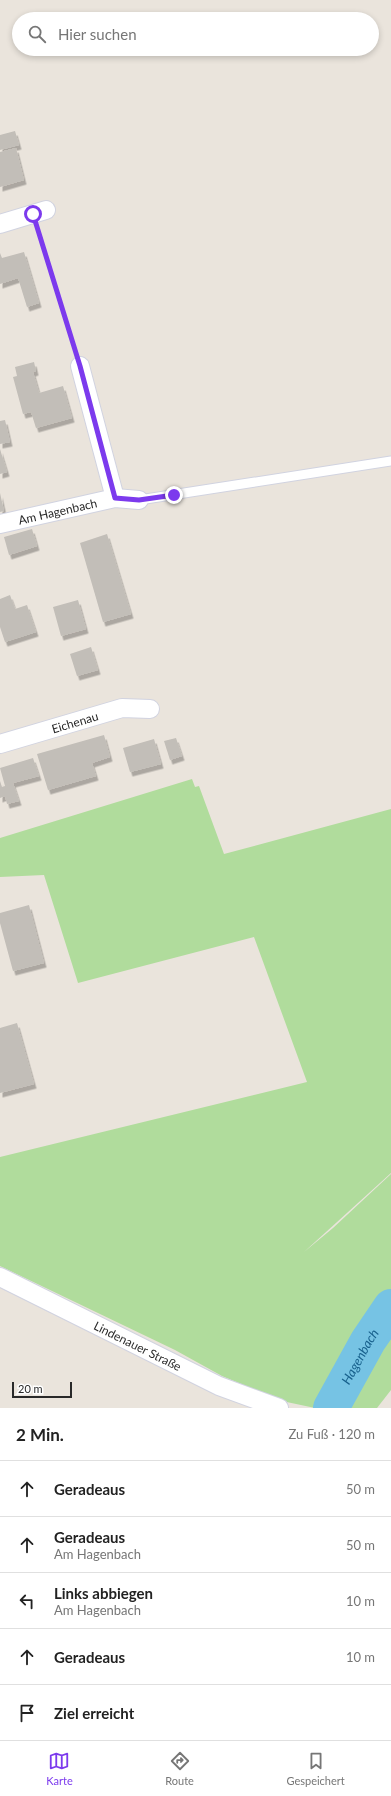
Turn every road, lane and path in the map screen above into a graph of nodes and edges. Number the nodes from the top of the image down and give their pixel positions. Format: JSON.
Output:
{"nodes":[{"id":1,"x":40,"y":212,"type":"joint"},
{"id":2,"x":0,"y":224,"type":"edge"},
{"id":3,"x":80,"y":366,"type":"joint"},
{"id":4,"x":391,"y":461,"type":"edge"},
{"id":5,"x":115,"y":498,"type":"junction"},
{"id":6,"x":139,"y":500,"type":"joint"},
{"id":7,"x":0,"y":524,"type":"edge"},
{"id":8,"x":150,"y":709,"type":"dead end"},
{"id":9,"x":0,"y":744,"type":"edge"},
{"id":10,"x":0,"y":1277,"type":"edge"},
{"id":11,"x":279,"y":1408,"type":"edge"}],
"edges":[{"from":1,"to":2,"type":"street"},
{"from":1,"to":3,"type":"path"},
{"from":3,"to":5,"type":"street"},
{"from":4,"to":6,"type":"lane"},
{"from":5,"to":6,"type":"street","name":"Am Hagenbach"},
{"from":5,"to":7,"type":"street","name":"Am Hagenbach"},
{"from":8,"to":9,"type":"street","name":"Eichenau"},
{"from":10,"to":11,"type":"street","name":"Lindenauer Straße"}]}
